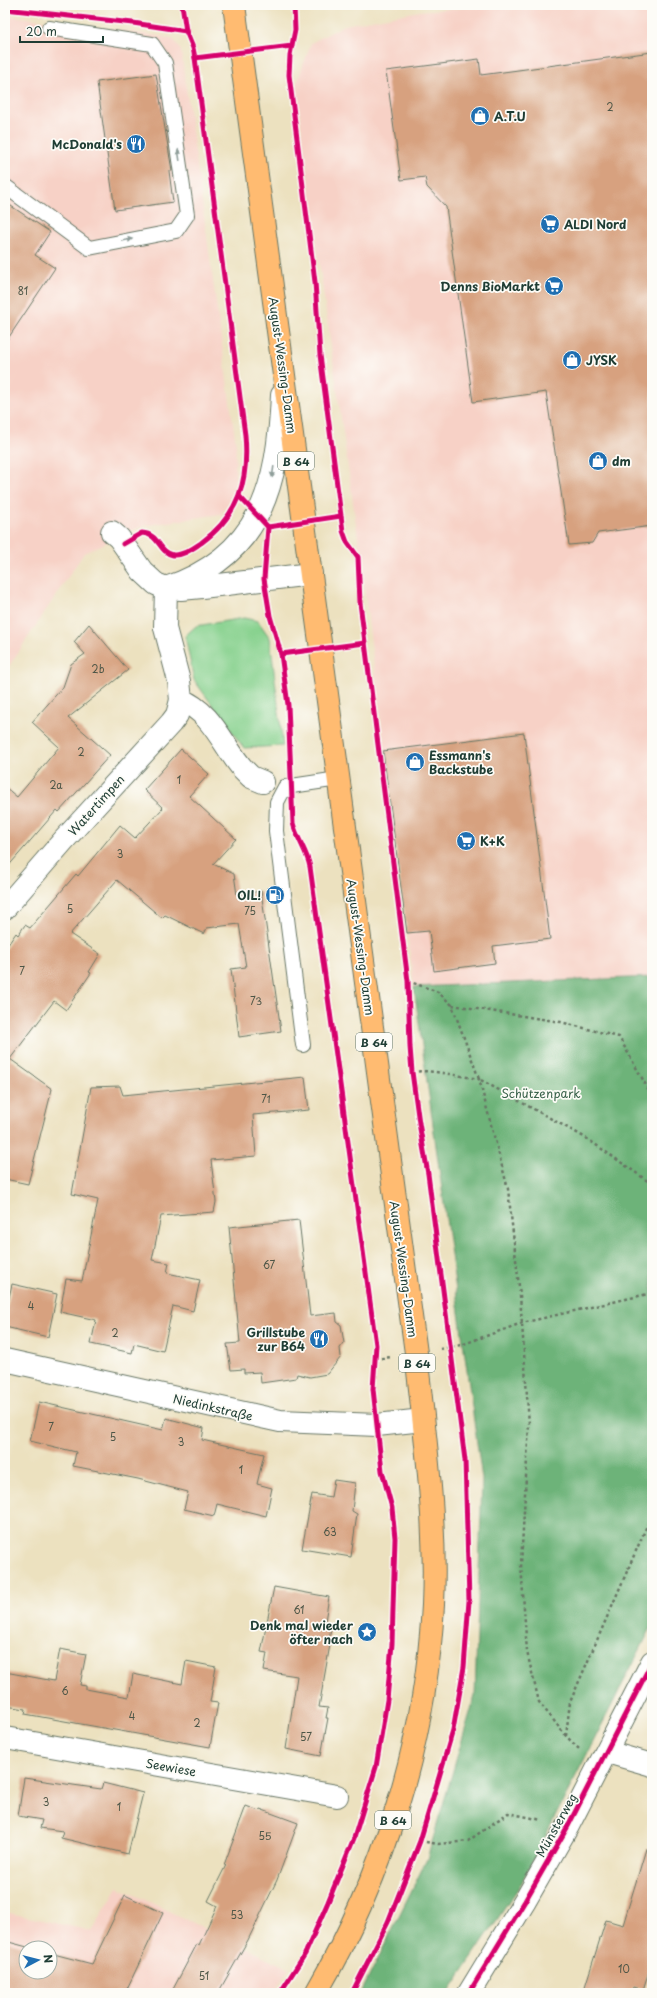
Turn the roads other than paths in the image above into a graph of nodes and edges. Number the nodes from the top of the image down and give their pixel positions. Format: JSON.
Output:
{"nodes":[{"id":1,"x":234,"y":5,"type":"edge"},
{"id":2,"x":49,"y":28,"type":"dead end"},
{"id":3,"x":5,"y":186,"type":"edge"},
{"id":4,"x":280,"y":349,"type":"junction"},
{"id":5,"x":112,"y":532,"type":"dead end"},
{"id":6,"x":311,"y":574,"type":"junction"},
{"id":7,"x":166,"y":588,"type":"junction"},
{"id":8,"x":181,"y":700,"type":"junction"},
{"id":9,"x":338,"y":779,"type":"junction"},
{"id":10,"x":263,"y":782,"type":"dead end"},
{"id":11,"x":5,"y":908,"type":"edge"},
{"id":12,"x":303,"y":1045,"type":"dead end"},
{"id":13,"x":5,"y":1360,"type":"edge"},
{"id":14,"x":423,"y":1420,"type":"junction"},
{"id":15,"x":652,"y":1662,"type":"edge"},
{"id":16,"x":5,"y":1738,"type":"edge"},
{"id":17,"x":607,"y":1752,"type":"junction"},
{"id":18,"x":652,"y":1766,"type":"edge"},
{"id":19,"x":337,"y":1796,"type":"dead end"},
{"id":20,"x":316,"y":1993,"type":"edge"},
{"id":21,"x":469,"y":1993,"type":"edge"}],
"edges":[{"from":1,"to":4,"type":"main road","name":"August-Wessing-Damm","number":"B 64"},
{"from":3,"to":2,"type":"lane","one_way":true},
{"from":4,"to":6,"type":"main road","name":"August-Wessing-Damm","number":"B 64"},
{"from":4,"to":7,"type":"street","one_way":true},
{"from":5,"to":7,"type":"street"},
{"from":6,"to":7,"type":"street"},
{"from":6,"to":9,"type":"main road","name":"August-Wessing-Damm","number":"B 64"},
{"from":7,"to":8,"type":"street","name":"Watertimpen"},
{"from":8,"to":10,"type":"street"},
{"from":8,"to":11,"type":"street","name":"Watertimpen"},
{"from":9,"to":12,"type":"lane"},
{"from":9,"to":14,"type":"main road","name":"August-Wessing-Damm","number":"B 64"},
{"from":13,"to":14,"type":"street","name":"Niedinkstraße"},
{"from":14,"to":20,"type":"main road","name":"August-Wessing-Damm","number":"B 64"},
{"from":15,"to":17,"type":"street","name":"Münsterweg"},
{"from":16,"to":19,"type":"street","name":"Seewiese"},
{"from":17,"to":18,"type":"street"},
{"from":17,"to":21,"type":"street","name":"Münsterweg"}]}
